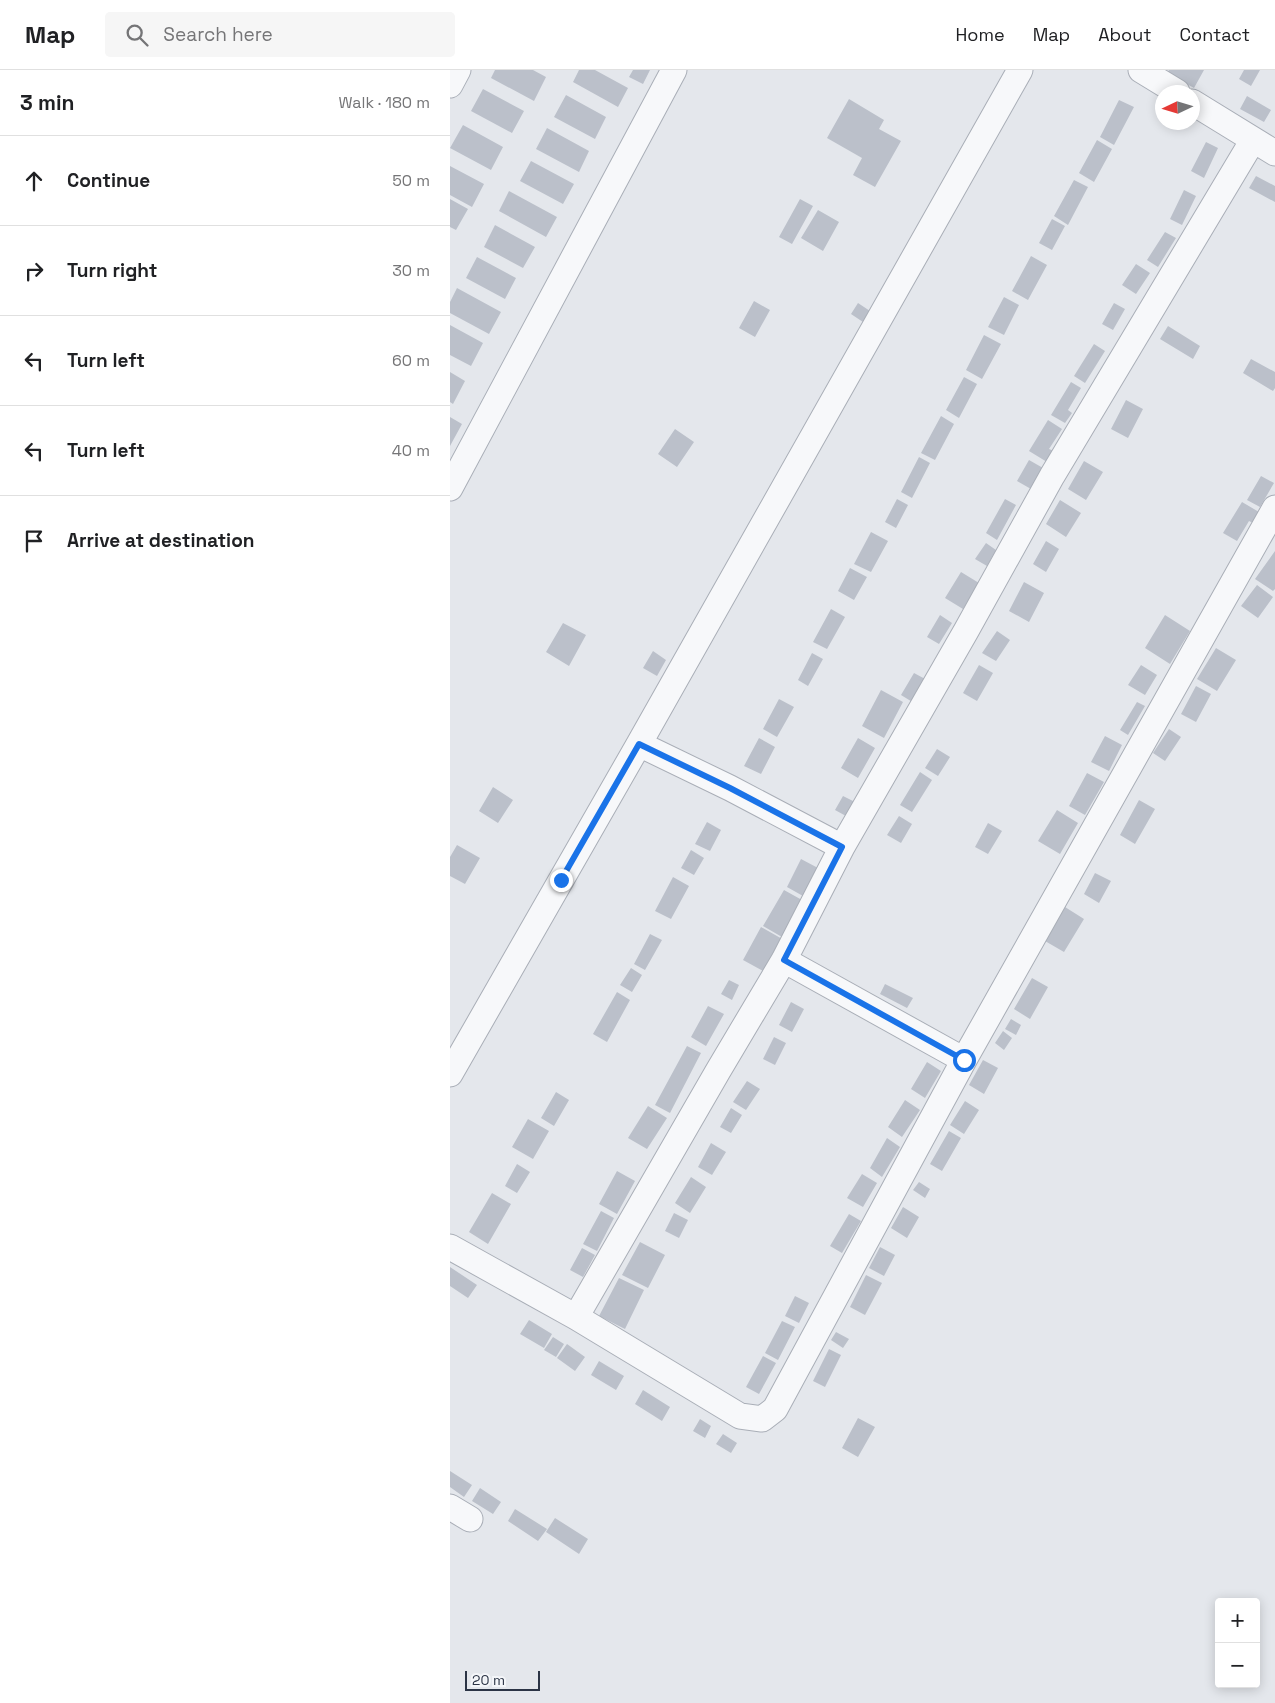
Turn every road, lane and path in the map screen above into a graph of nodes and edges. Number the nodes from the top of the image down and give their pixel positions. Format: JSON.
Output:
{"nodes":[{"id":1,"x":458,"y":70,"type":"edge"},
{"id":2,"x":674,"y":70,"type":"edge"},
{"id":3,"x":1020,"y":70,"type":"edge"},
{"id":4,"x":1141,"y":70,"type":"edge"},
{"id":5,"x":450,"y":85,"type":"edge"},
{"id":6,"x":1166,"y":85,"type":"edge"},
{"id":7,"x":1200,"y":107,"type":"edge"},
{"id":8,"x":1253,"y":140,"type":"junction"},
{"id":9,"x":1275,"y":153,"type":"edge"},
{"id":10,"x":450,"y":488,"type":"edge"},
{"id":11,"x":1275,"y":508,"type":"edge"},
{"id":12,"x":639,"y":744,"type":"junction"},
{"id":13,"x":842,"y":847,"type":"junction"},
{"id":14,"x":784,"y":960,"type":"junction"},
{"id":15,"x":964,"y":1060,"type":"junction"},
{"id":16,"x":450,"y":1074,"type":"edge"},
{"id":17,"x":450,"y":1247,"type":"edge"},
{"id":18,"x":576,"y":1317,"type":"junction"}],
"edges":[{"from":1,"to":5,"type":"street"},
{"from":2,"to":10,"type":"street"},
{"from":3,"to":12,"type":"street"},
{"from":4,"to":6,"type":"street"},
{"from":7,"to":8,"type":"street"},
{"from":8,"to":9,"type":"street"},
{"from":8,"to":13,"type":"street"},
{"from":11,"to":15,"type":"street"},
{"from":12,"to":13,"type":"street"},
{"from":12,"to":16,"type":"street"},
{"from":13,"to":14,"type":"street"},
{"from":14,"to":15,"type":"street"},
{"from":14,"to":18,"type":"street"},
{"from":15,"to":18,"type":"street"},
{"from":17,"to":18,"type":"street"}]}
